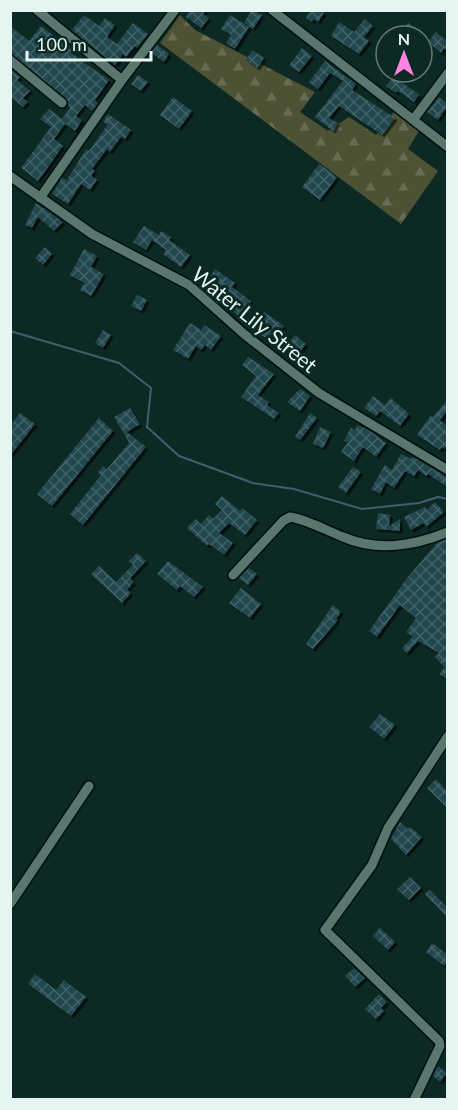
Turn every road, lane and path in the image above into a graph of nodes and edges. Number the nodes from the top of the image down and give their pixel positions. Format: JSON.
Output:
{"nodes":[{"id":1,"x":37,"y":10,"type":"edge"},
{"id":2,"x":272,"y":10,"type":"edge"},
{"id":3,"x":171,"y":12,"type":"edge"},
{"id":4,"x":10,"y":60,"type":"edge"},
{"id":5,"x":447,"y":73,"type":"edge"},
{"id":6,"x":122,"y":80,"type":"junction"},
{"id":7,"x":62,"y":103,"type":"dead end"},
{"id":8,"x":413,"y":120,"type":"junction"},
{"id":9,"x":447,"y":147,"type":"edge"},
{"id":10,"x":10,"y":176,"type":"edge"},
{"id":11,"x":40,"y":198,"type":"junction"},
{"id":12,"x":447,"y":470,"type":"edge"},
{"id":13,"x":447,"y":532,"type":"edge"},
{"id":14,"x":233,"y":575,"type":"dead end"},
{"id":15,"x":447,"y":736,"type":"edge"},
{"id":16,"x":89,"y":786,"type":"dead end"},
{"id":17,"x":10,"y":904,"type":"edge"},
{"id":18,"x":414,"y":1100,"type":"edge"}],
"edges":[{"from":1,"to":6,"type":"street"},
{"from":2,"to":8,"type":"street"},
{"from":3,"to":6,"type":"street"},
{"from":4,"to":7,"type":"street"},
{"from":5,"to":8,"type":"street"},
{"from":6,"to":11,"type":"street"},
{"from":8,"to":9,"type":"street"},
{"from":10,"to":11,"type":"street","name":"Water Lily Street"},
{"from":11,"to":12,"type":"street","name":"Water Lily Street"},
{"from":13,"to":14,"type":"street"},
{"from":15,"to":18,"type":"street"},
{"from":16,"to":17,"type":"street"}]}
